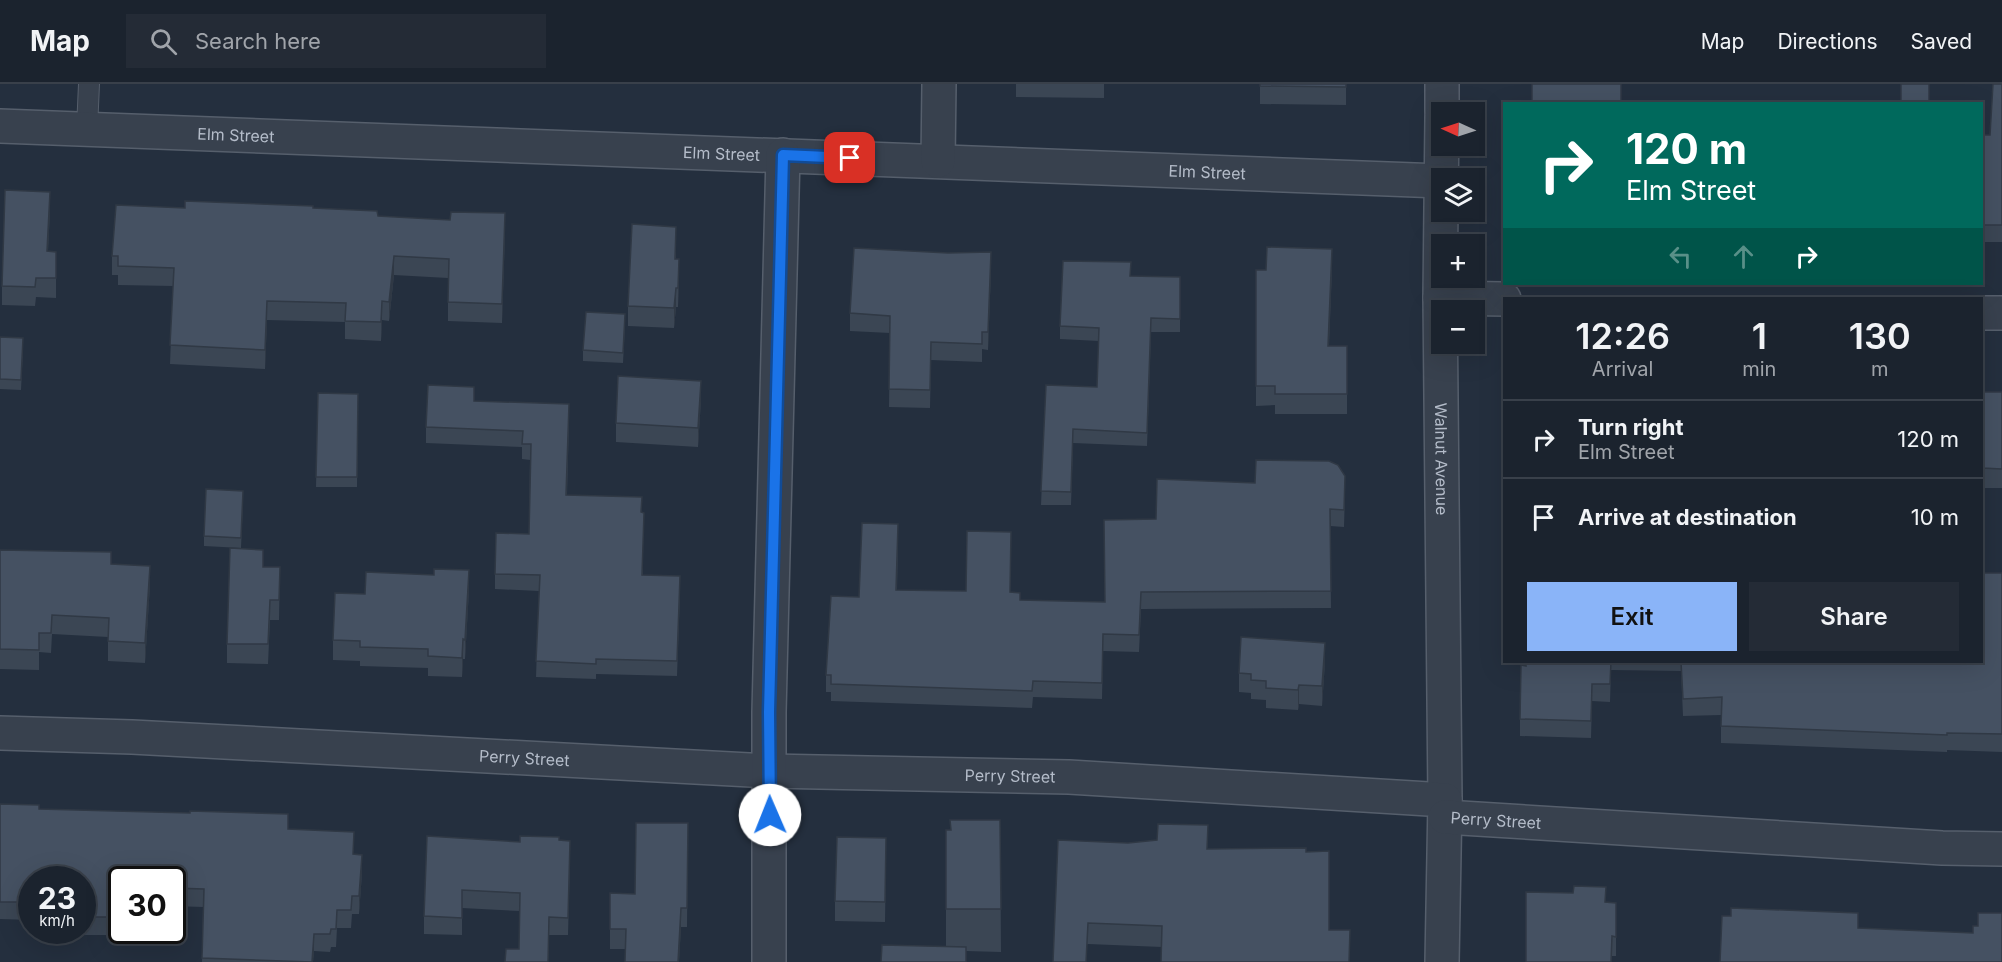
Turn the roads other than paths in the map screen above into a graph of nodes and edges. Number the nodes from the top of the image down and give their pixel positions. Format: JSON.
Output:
{"nodes":[{"id":1,"x":89,"y":84,"type":"edge"},
{"id":2,"x":939,"y":84,"type":"edge"},
{"id":3,"x":1442,"y":84,"type":"edge"},
{"id":4,"x":1442,"y":102,"type":"edge"},
{"id":5,"x":0,"y":126,"type":"edge"},
{"id":6,"x":87,"y":129,"type":"junction"},
{"id":7,"x":783,"y":155,"type":"junction"},
{"id":8,"x":938,"y":161,"type":"junction"},
{"id":9,"x":1431,"y":181,"type":"edge"},
{"id":10,"x":1441,"y":222,"type":"edge"},
{"id":11,"x":1440,"y":298,"type":"junction"},
{"id":12,"x":1503,"y":299,"type":"edge"},
{"id":13,"x":1983,"y":313,"type":"edge"},
{"id":14,"x":2002,"y":313,"type":"edge"},
{"id":15,"x":0,"y":733,"type":"edge"},
{"id":16,"x":769,"y":771,"type":"junction"},
{"id":17,"x":1445,"y":808,"type":"junction"},
{"id":18,"x":2002,"y":849,"type":"edge"},
{"id":19,"x":769,"y":962,"type":"edge"},
{"id":20,"x":1442,"y":962,"type":"edge"}],
"edges":[{"from":1,"to":6,"type":"lane"},
{"from":2,"to":8,"type":"street"},
{"from":3,"to":4,"type":"street"},
{"from":5,"to":6,"type":"street","name":"Elm Street"},
{"from":6,"to":7,"type":"street","name":"Elm Street"},
{"from":7,"to":8,"type":"street","name":"Elm Street"},
{"from":7,"to":16,"type":"street"},
{"from":8,"to":9,"type":"street","name":"Elm Street"},
{"from":10,"to":11,"type":"street","name":"Walnut Avenue"},
{"from":11,"to":12,"type":"street"},
{"from":11,"to":17,"type":"street","name":"Walnut Avenue"},
{"from":13,"to":14,"type":"street"},
{"from":15,"to":16,"type":"street","name":"Perry Street"},
{"from":16,"to":17,"type":"street","name":"Perry Street"},
{"from":16,"to":19,"type":"street"},
{"from":17,"to":18,"type":"street","name":"Perry Street"},
{"from":17,"to":20,"type":"street","name":"Walnut Avenue"}]}
